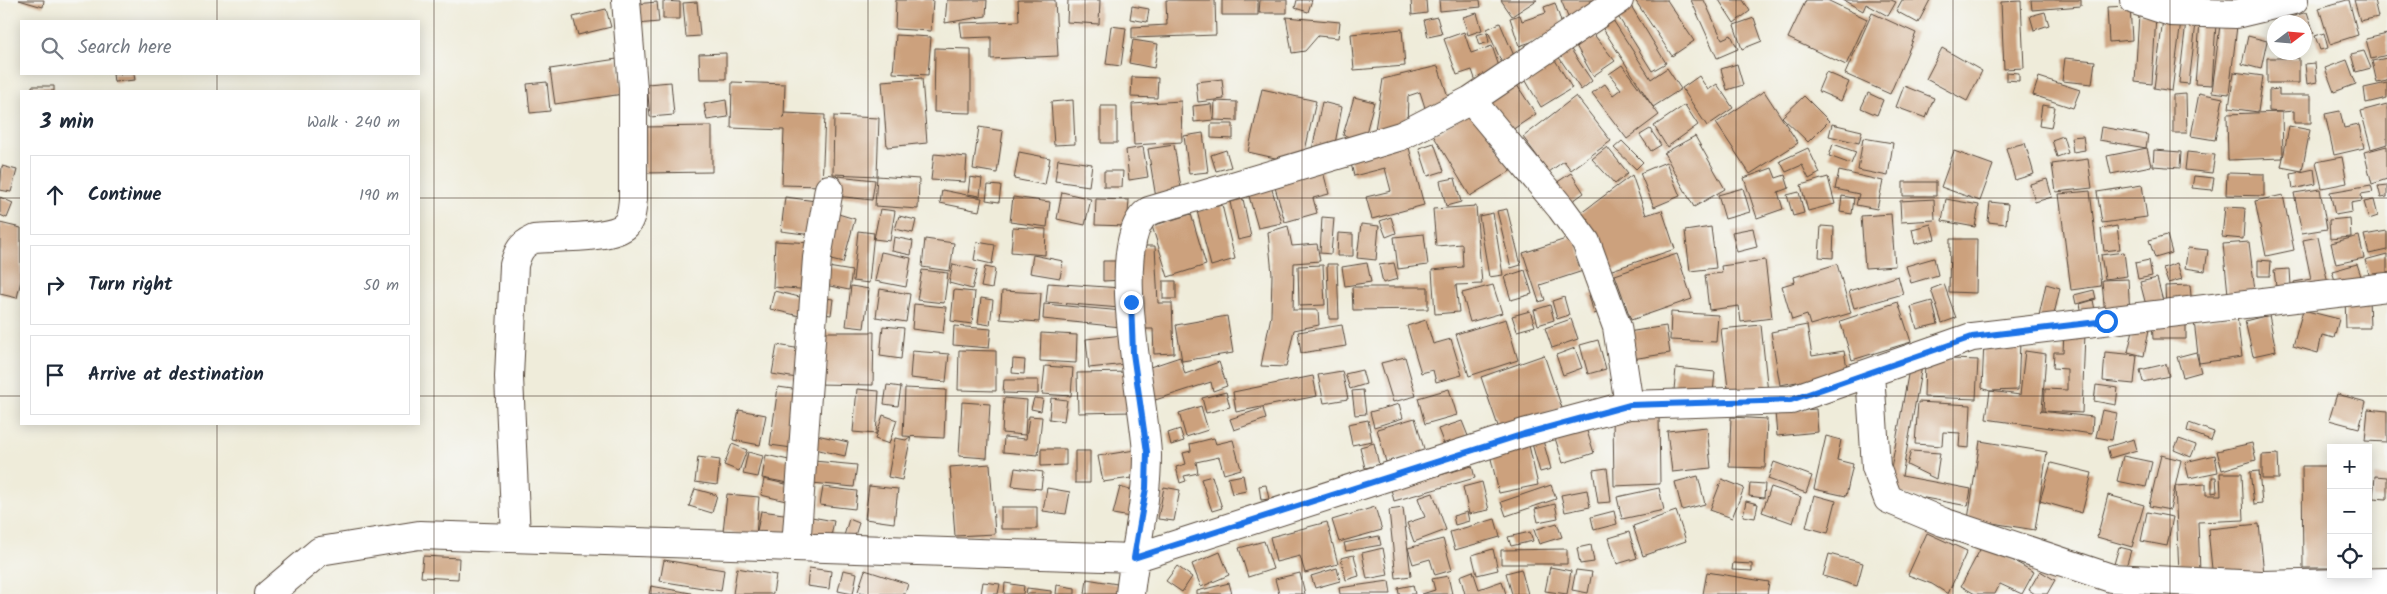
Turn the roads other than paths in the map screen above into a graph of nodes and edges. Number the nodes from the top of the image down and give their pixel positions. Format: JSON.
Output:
{"nodes":[{"id":1,"x":626,"y":0,"type":"edge"},
{"id":2,"x":1619,"y":0,"type":"edge"},
{"id":3,"x":2134,"y":0,"type":"edge"},
{"id":4,"x":2294,"y":0,"type":"edge"},
{"id":5,"x":1470,"y":100,"type":"junction"},
{"id":6,"x":829,"y":189,"type":"dead end"},
{"id":7,"x":2387,"y":287,"type":"edge"},
{"id":8,"x":1870,"y":373,"type":"junction"},
{"id":9,"x":1630,"y":405,"type":"junction"},
{"id":10,"x":516,"y":538,"type":"junction"},
{"id":11,"x":796,"y":547,"type":"junction"},
{"id":12,"x":1134,"y":558,"type":"junction"},
{"id":13,"x":2387,"y":582,"type":"edge"},
{"id":14,"x":269,"y":594,"type":"edge"},
{"id":15,"x":1130,"y":594,"type":"edge"}],
"edges":[{"from":1,"to":10,"type":"street"},
{"from":2,"to":5,"type":"street"},
{"from":3,"to":4,"type":"street"},
{"from":5,"to":9,"type":"street"},
{"from":5,"to":12,"type":"street"},
{"from":6,"to":11,"type":"street"},
{"from":7,"to":8,"type":"street"},
{"from":8,"to":9,"type":"street"},
{"from":8,"to":13,"type":"street"},
{"from":9,"to":12,"type":"street"},
{"from":10,"to":11,"type":"street"},
{"from":10,"to":14,"type":"street"},
{"from":11,"to":12,"type":"street"},
{"from":12,"to":15,"type":"street"}]}
